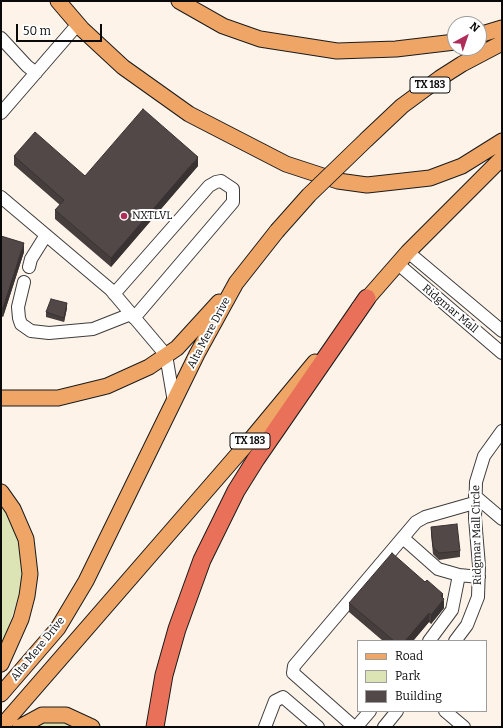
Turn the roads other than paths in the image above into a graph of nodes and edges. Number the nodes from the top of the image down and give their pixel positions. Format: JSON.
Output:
{"nodes":[{"id":1,"x":58,"y":1,"type":"edge"},
{"id":2,"x":179,"y":1,"type":"edge"},
{"id":3,"x":78,"y":24,"type":"junction"},
{"id":4,"x":502,"y":28,"type":"edge"},
{"id":5,"x":487,"y":33,"type":"edge"},
{"id":6,"x":1,"y":38,"type":"edge"},
{"id":7,"x":447,"y":43,"type":"edge"},
{"id":8,"x":502,"y":43,"type":"edge"},
{"id":9,"x":36,"y":72,"type":"junction"},
{"id":10,"x":1,"y":113,"type":"edge"},
{"id":11,"x":502,"y":141,"type":"edge"},
{"id":12,"x":502,"y":158,"type":"edge"},
{"id":13,"x":1,"y":197,"type":"edge"},
{"id":14,"x":46,"y":235,"type":"junction"},
{"id":15,"x":408,"y":252,"type":"junction"},
{"id":16,"x":398,"y":264,"type":"junction"},
{"id":17,"x":29,"y":267,"type":"dead end"},
{"id":18,"x":24,"y":282,"type":"dead end"},
{"id":19,"x":236,"y":283,"type":"junction"},
{"id":20,"x":116,"y":297,"type":"junction"},
{"id":21,"x":367,"y":298,"type":"junction"},
{"id":22,"x":133,"y":316,"type":"junction"},
{"id":23,"x":116,"y":320,"type":"junction"},
{"id":24,"x":502,"y":331,"type":"edge"},
{"id":25,"x":502,"y":353,"type":"edge"},
{"id":26,"x":166,"y":355,"type":"junction"},
{"id":27,"x":1,"y":398,"type":"edge"},
{"id":28,"x":174,"y":402,"type":"junction"},
{"id":29,"x":502,"y":431,"type":"edge"},
{"id":30,"x":1,"y":492,"type":"edge"},
{"id":31,"x":475,"y":500,"type":"junction"},
{"id":32,"x":502,"y":519,"type":"edge"},
{"id":33,"x":403,"y":538,"type":"junction"},
{"id":34,"x":459,"y":576,"type":"junction"},
{"id":35,"x":479,"y":577,"type":"junction"},
{"id":36,"x":430,"y":640,"type":"edge"},
{"id":37,"x":456,"y":640,"type":"edge"},
{"id":38,"x":1,"y":664,"type":"edge"},
{"id":39,"x":1,"y":694,"type":"edge"},
{"id":40,"x":369,"y":712,"type":"edge"},
{"id":41,"x":396,"y":712,"type":"edge"},
{"id":42,"x":446,"y":712,"type":"edge"},
{"id":43,"x":1,"y":727,"type":"edge"},
{"id":44,"x":20,"y":727,"type":"edge"},
{"id":45,"x":92,"y":727,"type":"edge"},
{"id":46,"x":155,"y":727,"type":"edge"},
{"id":47,"x":265,"y":727,"type":"edge"},
{"id":48,"x":318,"y":727,"type":"edge"},
{"id":49,"x":384,"y":727,"type":"edge"},
{"id":50,"x":464,"y":727,"type":"edge"}],
"edges":[{"from":1,"to":3,"type":"main road"},
{"from":2,"to":7,"type":"main road"},
{"from":3,"to":9,"type":"street"},
{"from":3,"to":11,"type":"main road"},
{"from":4,"to":5,"type":"main road"},
{"from":6,"to":9,"type":"street"},
{"from":8,"to":19,"type":"main road","name":"Alta Mere Drive","number":"TX 183","bridge":true},
{"from":9,"to":10,"type":"street"},
{"from":12,"to":15,"type":"main road","name":"Alta Mere Drive","number":"TX 183"},
{"from":13,"to":14,"type":"street"},
{"from":14,"to":17,"type":"street"},
{"from":14,"to":20,"type":"street"},
{"from":15,"to":16,"type":"main road","name":"Alta Mere Drive","number":"TX 183"},
{"from":15,"to":24,"type":"street","name":"Ridgmar Mall"},
{"from":16,"to":21,"type":"main road","name":"Alta Mere Drive","number":"TX 183"},
{"from":16,"to":25,"type":"street","name":"Ridgmar Mall"},
{"from":18,"to":23,"type":"street"},
{"from":19,"to":26,"type":"main road"},
{"from":19,"to":28,"type":"main road","name":"Alta Mere Drive","number":"TX 183"},
{"from":20,"to":22,"type":"street"},
{"from":20,"to":22,"type":"street"},
{"from":20,"to":23,"type":"street"},
{"from":21,"to":43,"type":"main road","name":"Alta Mere Drive","number":"TX 183"},
{"from":21,"to":46,"type":"highway"},
{"from":22,"to":23,"type":"street"},
{"from":22,"to":26,"type":"street"},
{"from":26,"to":27,"type":"main road"},
{"from":26,"to":28,"type":"street"},
{"from":28,"to":39,"type":"main road","name":"Alta Mere Drive","number":"TX 183"},
{"from":29,"to":31,"type":"street","name":"Ridgmar Mall Circle"},
{"from":30,"to":38,"type":"main road"},
{"from":31,"to":32,"type":"street"},
{"from":31,"to":33,"type":"street"},
{"from":31,"to":35,"type":"street","name":"Ridgmar Mall Circle"},
{"from":33,"to":34,"type":"street"},
{"from":33,"to":40,"type":"street"},
{"from":34,"to":35,"type":"street"},
{"from":34,"to":36,"type":"street"},
{"from":35,"to":37,"type":"street","name":"Ridgmar Mall Circle"},
{"from":41,"to":49,"type":"street"},
{"from":42,"to":50,"type":"street"},
{"from":44,"to":45,"type":"main road"},
{"from":47,"to":48,"type":"street"}]}
